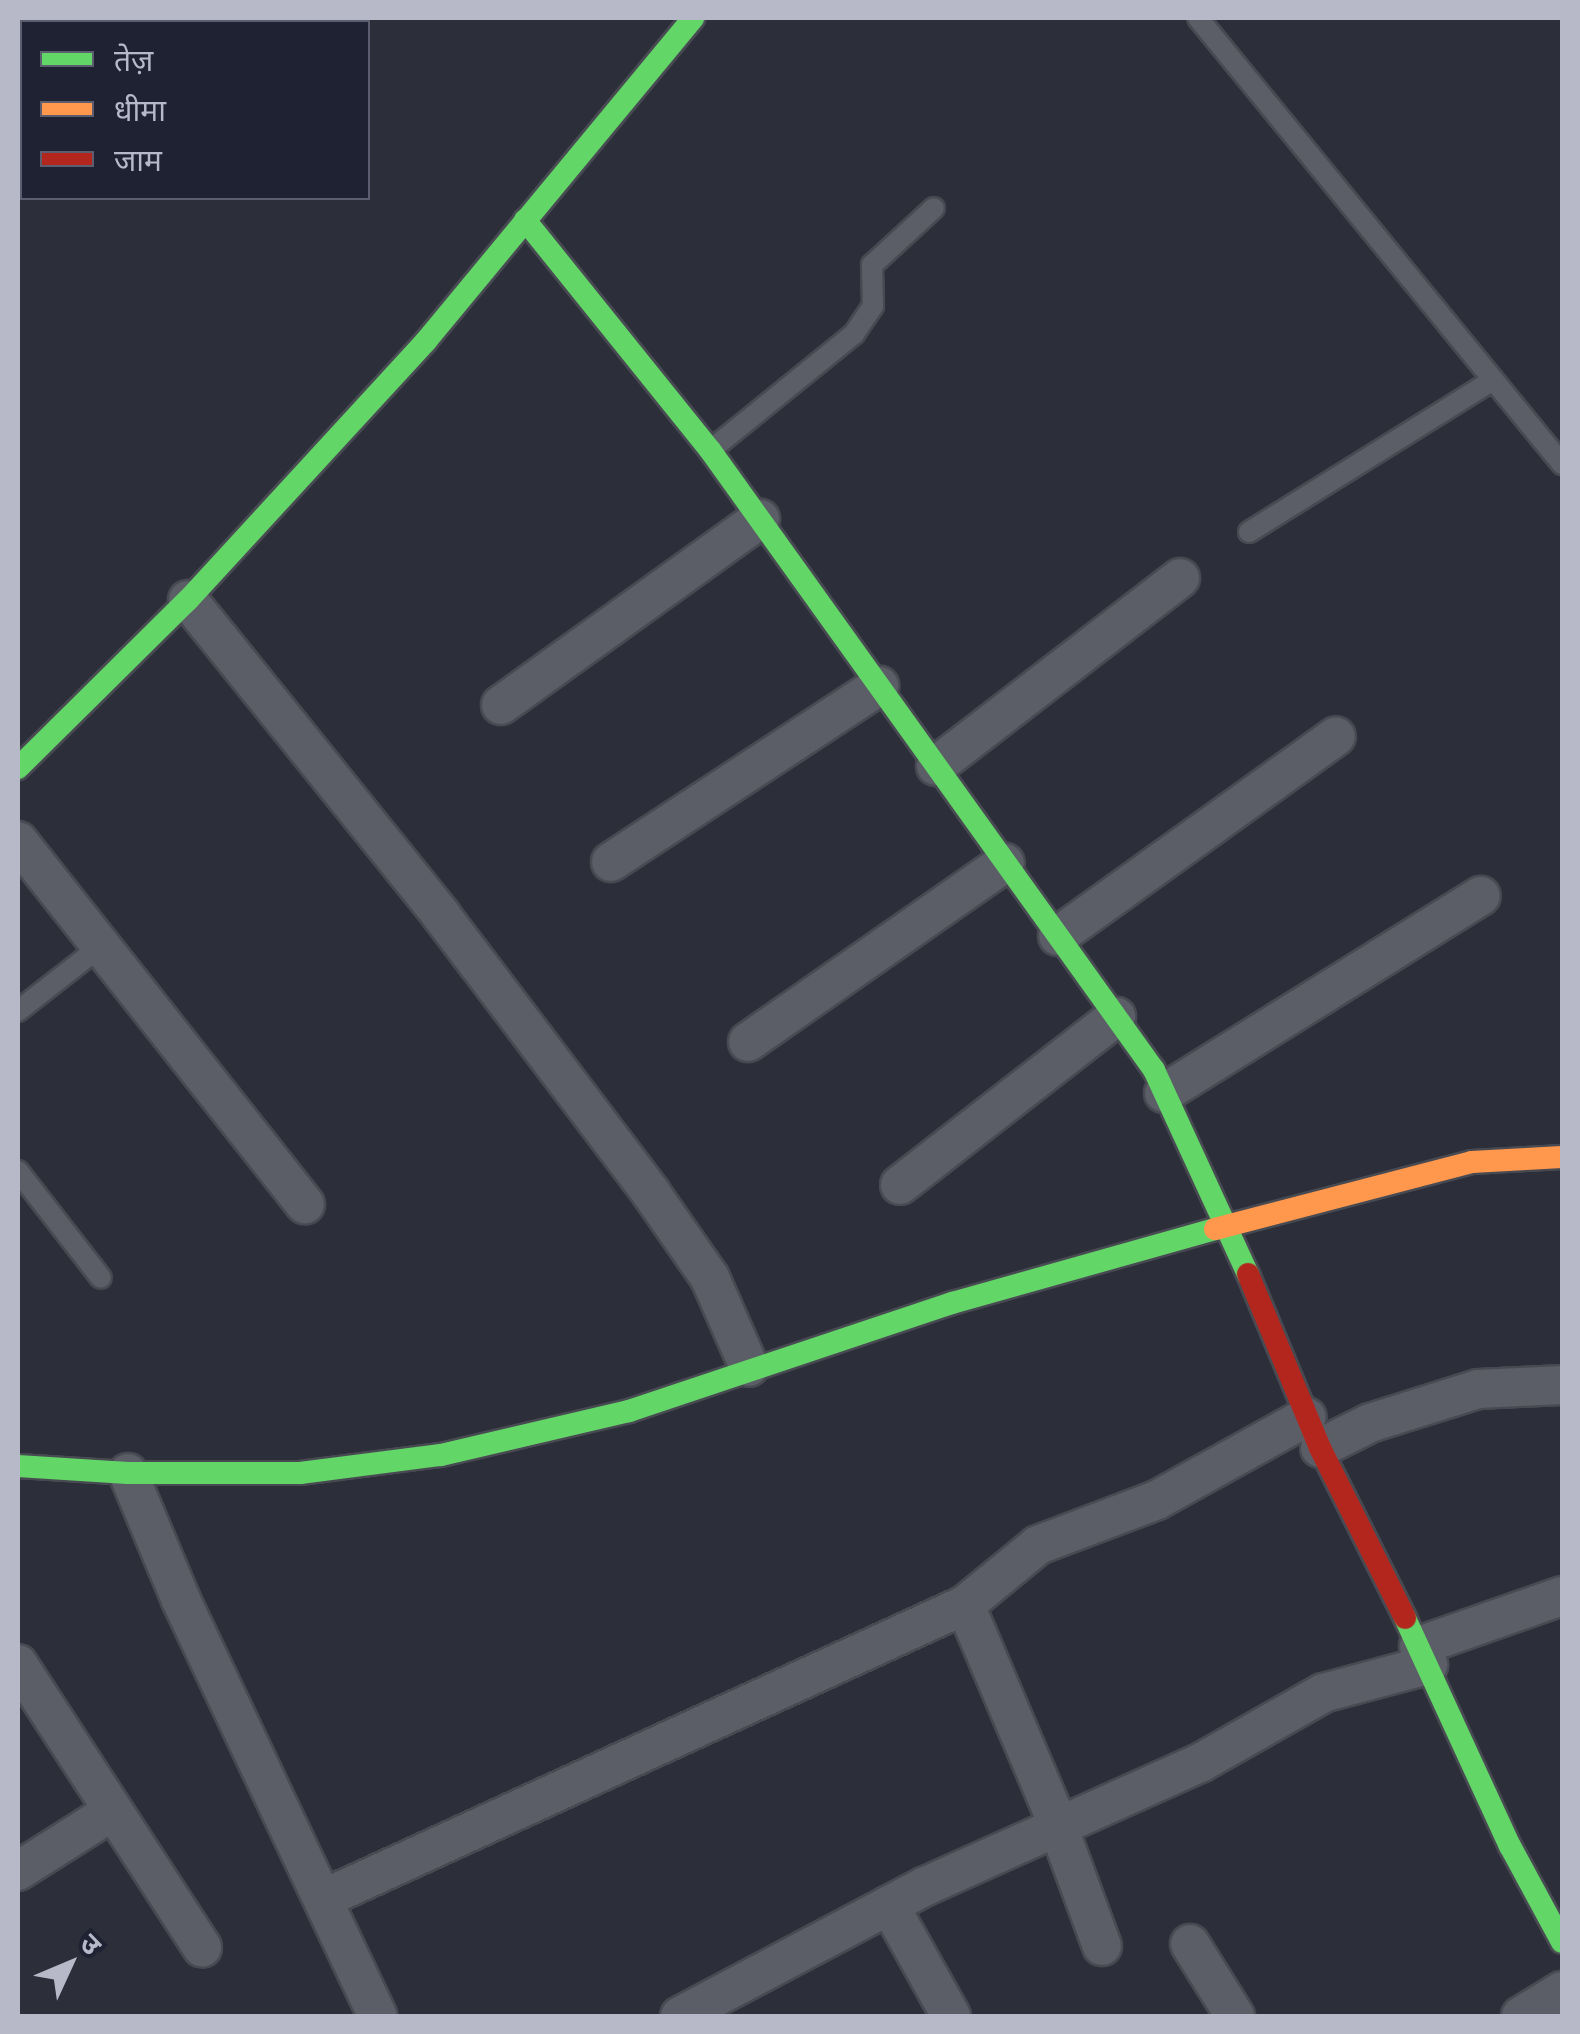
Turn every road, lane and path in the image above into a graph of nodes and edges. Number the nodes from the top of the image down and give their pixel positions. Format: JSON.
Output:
{"nodes":[{"id":1,"x":693,"y":18,"type":"edge"},
{"id":2,"x":1198,"y":18,"type":"edge"},
{"id":3,"x":934,"y":208,"type":"dead end"},
{"id":4,"x":525,"y":220,"type":"junction"},
{"id":5,"x":1494,"y":380,"type":"junction"},
{"id":6,"x":710,"y":450,"type":"junction"},
{"id":7,"x":1562,"y":464,"type":"edge"},
{"id":8,"x":760,"y":519,"type":"junction"},
{"id":9,"x":1248,"y":532,"type":"dead end"},
{"id":10,"x":1180,"y":578,"type":"dead end"},
{"id":11,"x":188,"y":600,"type":"junction"},
{"id":12,"x":879,"y":686,"type":"junction"},
{"id":13,"x":501,"y":705,"type":"dead end"},
{"id":14,"x":1336,"y":736,"type":"dead end"},
{"id":15,"x":936,"y":766,"type":"junction"},
{"id":16,"x":18,"y":768,"type":"edge"},
{"id":17,"x":18,"y":841,"type":"edge"},
{"id":18,"x":611,"y":862,"type":"dead end"},
{"id":19,"x":1005,"y":862,"type":"junction"},
{"id":20,"x":1482,"y":896,"type":"dead end"},
{"id":21,"x":1058,"y":936,"type":"junction"},
{"id":22,"x":100,"y":946,"type":"junction"},
{"id":23,"x":18,"y":1012,"type":"edge"},
{"id":24,"x":1116,"y":1017,"type":"junction"},
{"id":25,"x":748,"y":1042,"type":"dead end"},
{"id":26,"x":1164,"y":1093,"type":"junction"},
{"id":27,"x":1562,"y":1157,"type":"edge"},
{"id":28,"x":18,"y":1171,"type":"edge"},
{"id":29,"x":900,"y":1185,"type":"dead end"},
{"id":30,"x":305,"y":1204,"type":"dead end"},
{"id":31,"x":1227,"y":1226,"type":"junction"},
{"id":32,"x":101,"y":1278,"type":"dead end"},
{"id":33,"x":749,"y":1367,"type":"junction"},
{"id":34,"x":1562,"y":1385,"type":"edge"},
{"id":35,"x":1314,"y":1432,"type":"junction"},
{"id":36,"x":18,"y":1466,"type":"edge"},
{"id":37,"x":128,"y":1474,"type":"junction"},
{"id":38,"x":1562,"y":1596,"type":"edge"},
{"id":39,"x":966,"y":1605,"type":"junction"},
{"id":40,"x":1423,"y":1656,"type":"junction"},
{"id":41,"x":18,"y":1664,"type":"edge"},
{"id":42,"x":113,"y":1811,"type":"junction"},
{"id":43,"x":1057,"y":1826,"type":"junction"},
{"id":44,"x":18,"y":1871,"type":"edge"},
{"id":45,"x":323,"y":1899,"type":"junction"},
{"id":46,"x":890,"y":1905,"type":"junction"},
{"id":47,"x":1562,"y":1942,"type":"edge"},
{"id":48,"x":1190,"y":1944,"type":"dead end"},
{"id":49,"x":1102,"y":1946,"type":"dead end"},
{"id":50,"x":202,"y":1948,"type":"dead end"},
{"id":51,"x":1562,"y":1992,"type":"edge"},
{"id":52,"x":378,"y":2016,"type":"edge"},
{"id":53,"x":680,"y":2016,"type":"edge"},
{"id":54,"x":951,"y":2016,"type":"edge"},
{"id":55,"x":1235,"y":2016,"type":"edge"},
{"id":56,"x":1521,"y":2016,"type":"edge"}],
"edges":[{"from":1,"to":4,"type":"street"},
{"from":2,"to":5,"type":"lane"},
{"from":3,"to":6,"type":"lane"},
{"from":4,"to":6,"type":"street"},
{"from":4,"to":11,"type":"street"},
{"from":5,"to":7,"type":"lane"},
{"from":5,"to":9,"type":"lane"},
{"from":6,"to":8,"type":"street"},
{"from":8,"to":12,"type":"street"},
{"from":8,"to":13,"type":"street"},
{"from":10,"to":15,"type":"street"},
{"from":11,"to":16,"type":"street"},
{"from":11,"to":33,"type":"street"},
{"from":12,"to":15,"type":"street"},
{"from":12,"to":18,"type":"street"},
{"from":14,"to":21,"type":"street"},
{"from":15,"to":19,"type":"street"},
{"from":17,"to":22,"type":"street"},
{"from":19,"to":21,"type":"street"},
{"from":19,"to":25,"type":"street"},
{"from":20,"to":26,"type":"street"},
{"from":21,"to":24,"type":"street"},
{"from":22,"to":23,"type":"lane"},
{"from":22,"to":30,"type":"street"},
{"from":24,"to":26,"type":"street"},
{"from":24,"to":29,"type":"street"},
{"from":26,"to":31,"type":"street"},
{"from":27,"to":31,"type":"street"},
{"from":28,"to":32,"type":"lane"},
{"from":31,"to":33,"type":"street"},
{"from":31,"to":35,"type":"street"},
{"from":33,"to":37,"type":"street"},
{"from":34,"to":35,"type":"street"},
{"from":35,"to":39,"type":"street"},
{"from":35,"to":40,"type":"street"},
{"from":36,"to":37,"type":"street"},
{"from":37,"to":45,"type":"street"},
{"from":38,"to":40,"type":"street"},
{"from":39,"to":43,"type":"street"},
{"from":39,"to":45,"type":"street"},
{"from":40,"to":43,"type":"street"},
{"from":40,"to":47,"type":"street"},
{"from":41,"to":42,"type":"street"},
{"from":42,"to":44,"type":"street"},
{"from":42,"to":50,"type":"street"},
{"from":43,"to":46,"type":"street"},
{"from":43,"to":49,"type":"street"},
{"from":45,"to":52,"type":"street"},
{"from":46,"to":53,"type":"street"},
{"from":46,"to":54,"type":"street"},
{"from":48,"to":55,"type":"street"},
{"from":51,"to":56,"type":"street"}]}
